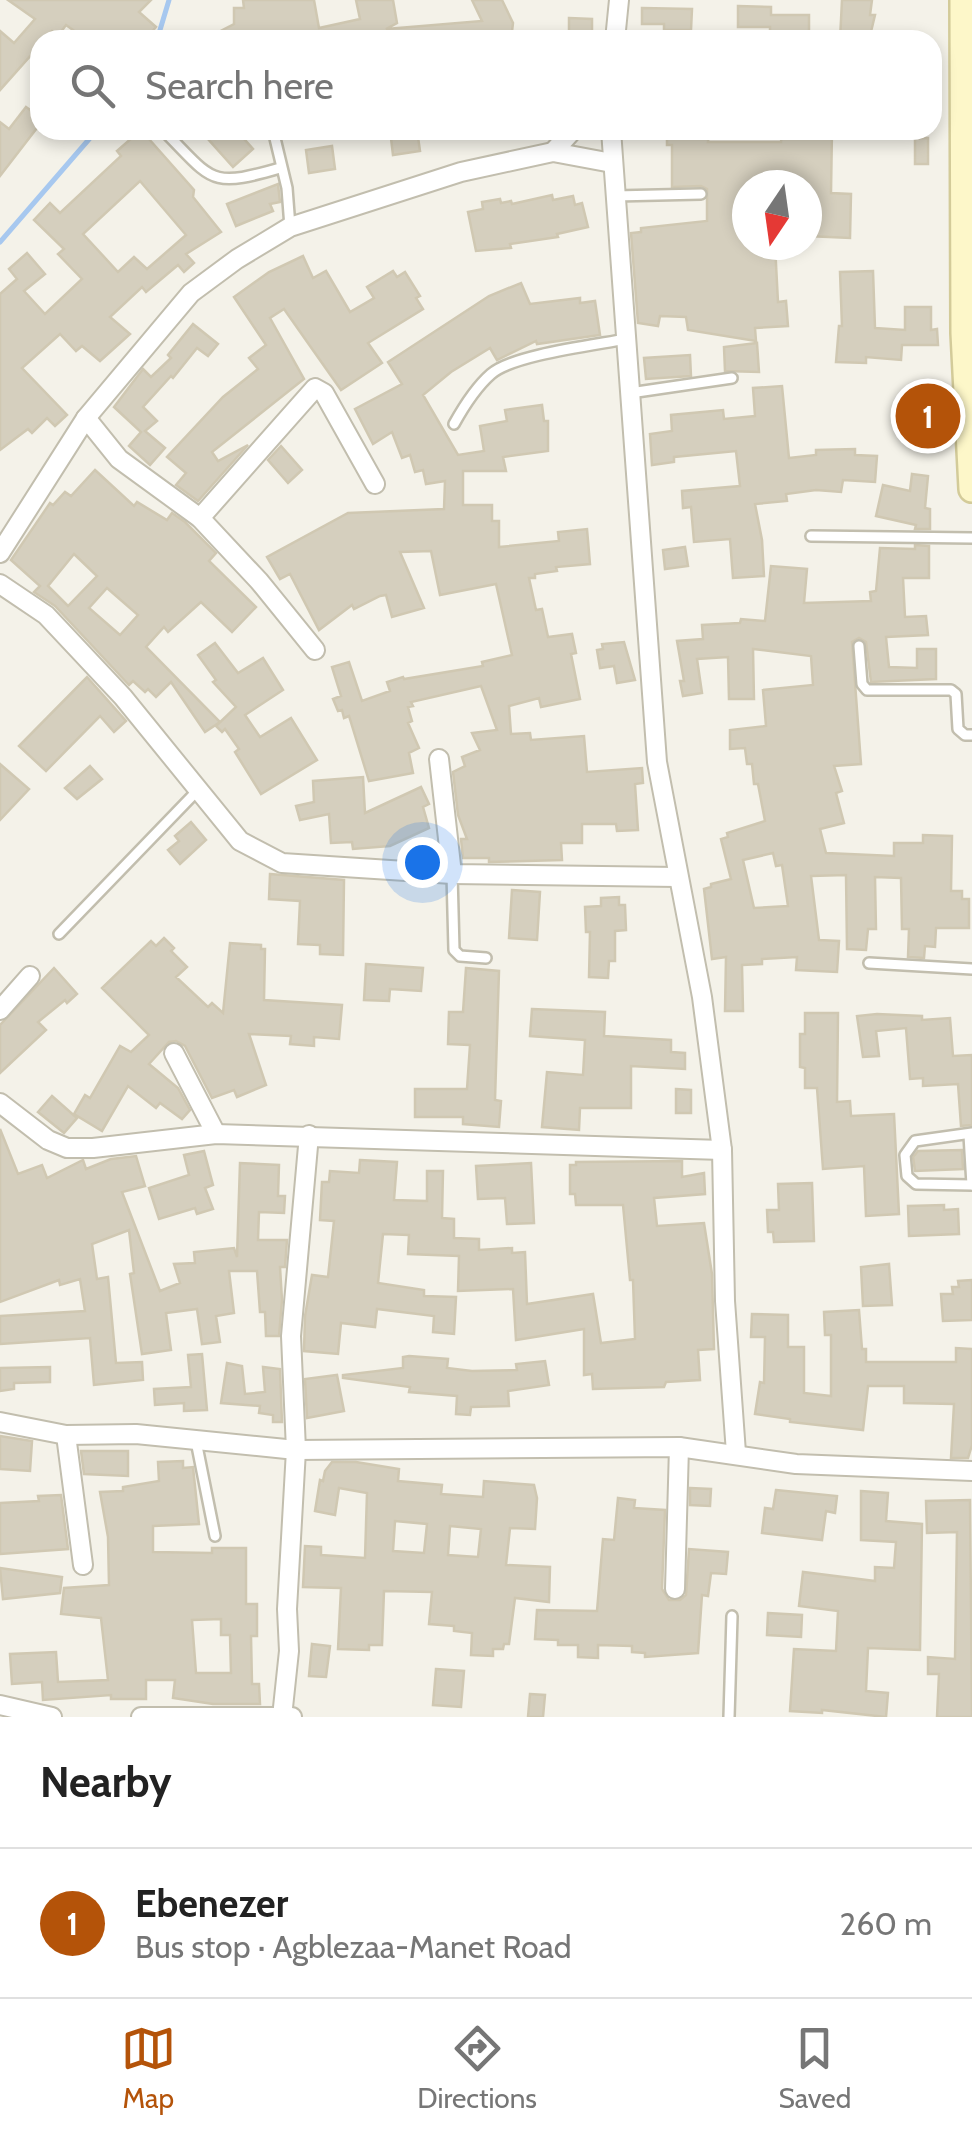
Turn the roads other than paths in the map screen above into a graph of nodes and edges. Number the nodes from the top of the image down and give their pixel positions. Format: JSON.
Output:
{"nodes":[{"id":1,"x":619,"y":0,"type":"edge"},
{"id":2,"x":962,"y":0,"type":"edge"},
{"id":3,"x":616,"y":30,"type":"edge"},
{"id":4,"x":173,"y":140,"type":"edge"},
{"id":5,"x":275,"y":140,"type":"edge"},
{"id":6,"x":564,"y":140,"type":"edge"},
{"id":7,"x":611,"y":140,"type":"edge"},
{"id":8,"x":553,"y":152,"type":"junction"},
{"id":9,"x":612,"y":163,"type":"junction"},
{"id":10,"x":280,"y":168,"type":"junction"},
{"id":11,"x":701,"y":194,"type":"dead end"},
{"id":12,"x":615,"y":196,"type":"junction"},
{"id":13,"x":290,"y":227,"type":"junction"},
{"id":14,"x":626,"y":339,"type":"junction"},
{"id":15,"x":732,"y":378,"type":"dead end"},
{"id":16,"x":630,"y":393,"type":"junction"},
{"id":17,"x":86,"y":418,"type":"junction"},
{"id":18,"x":970,"y":420,"type":"edge"},
{"id":19,"x":454,"y":424,"type":"dead end"},
{"id":20,"x":375,"y":484,"type":"dead end"},
{"id":21,"x":972,"y":490,"type":"edge"},
{"id":22,"x":200,"y":518,"type":"junction"},
{"id":23,"x":810,"y":536,"type":"dead end"},
{"id":24,"x":972,"y":538,"type":"edge"},
{"id":25,"x":0,"y":553,"type":"edge"},
{"id":26,"x":0,"y":584,"type":"edge"},
{"id":27,"x":859,"y":646,"type":"dead end"},
{"id":28,"x":315,"y":650,"type":"dead end"},
{"id":29,"x":972,"y":735,"type":"edge"},
{"id":30,"x":438,"y":759,"type":"dead end"},
{"id":31,"x":197,"y":791,"type":"junction"},
{"id":32,"x":452,"y":874,"type":"junction"},
{"id":33,"x":677,"y":877,"type":"junction"},
{"id":34,"x":59,"y":934,"type":"dead end"},
{"id":35,"x":486,"y":958,"type":"dead end"},
{"id":36,"x":868,"y":963,"type":"dead end"},
{"id":37,"x":972,"y":969,"type":"edge"},
{"id":38,"x":30,"y":976,"type":"dead end"},
{"id":39,"x":0,"y":1010,"type":"edge"},
{"id":40,"x":174,"y":1053,"type":"dead end"},
{"id":41,"x":0,"y":1103,"type":"edge"},
{"id":42,"x":216,"y":1134,"type":"junction"},
{"id":43,"x":971,"y":1134,"type":"edge"},
{"id":44,"x":309,"y":1136,"type":"junction"},
{"id":45,"x":722,"y":1150,"type":"junction"},
{"id":46,"x":0,"y":1422,"type":"edge"},
{"id":47,"x":66,"y":1435,"type":"junction"},
{"id":48,"x":195,"y":1438,"type":"junction"},
{"id":49,"x":679,"y":1447,"type":"junction"},
{"id":50,"x":296,"y":1450,"type":"junction"},
{"id":51,"x":736,"y":1453,"type":"junction"},
{"id":52,"x":972,"y":1471,"type":"edge"},
{"id":53,"x":215,"y":1536,"type":"dead end"},
{"id":54,"x":83,"y":1564,"type":"dead end"},
{"id":55,"x":675,"y":1589,"type":"dead end"},
{"id":56,"x":732,"y":1616,"type":"dead end"},
{"id":57,"x":0,"y":1706,"type":"edge"},
{"id":58,"x":52,"y":1717,"type":"edge"},
{"id":59,"x":141,"y":1717,"type":"edge"},
{"id":60,"x":282,"y":1717,"type":"edge"},
{"id":61,"x":292,"y":1717,"type":"edge"},
{"id":62,"x":729,"y":1717,"type":"edge"}],
"edges":[{"from":1,"to":3,"type":"street"},
{"from":2,"to":18,"type":"main road"},
{"from":4,"to":10,"type":"lane"},
{"from":5,"to":10,"type":"lane"},
{"from":6,"to":8,"type":"street"},
{"from":7,"to":9,"type":"street"},
{"from":8,"to":9,"type":"street"},
{"from":8,"to":13,"type":"street"},
{"from":9,"to":12,"type":"street"},
{"from":10,"to":13,"type":"lane"},
{"from":11,"to":12,"type":"lane"},
{"from":12,"to":14,"type":"street"},
{"from":13,"to":17,"type":"street"},
{"from":14,"to":16,"type":"street"},
{"from":14,"to":19,"type":"lane"},
{"from":15,"to":16,"type":"lane"},
{"from":16,"to":33,"type":"street"},
{"from":17,"to":22,"type":"street"},
{"from":17,"to":25,"type":"street"},
{"from":18,"to":21,"type":"main road"},
{"from":20,"to":22,"type":"street"},
{"from":22,"to":28,"type":"street"},
{"from":23,"to":24,"type":"lane"},
{"from":26,"to":31,"type":"street"},
{"from":27,"to":29,"type":"lane"},
{"from":30,"to":32,"type":"street"},
{"from":31,"to":32,"type":"street"},
{"from":31,"to":34,"type":"lane"},
{"from":32,"to":33,"type":"street"},
{"from":32,"to":35,"type":"lane"},
{"from":33,"to":45,"type":"street"},
{"from":36,"to":37,"type":"lane"},
{"from":38,"to":39,"type":"street"},
{"from":40,"to":42,"type":"street"},
{"from":41,"to":42,"type":"street"},
{"from":42,"to":44,"type":"street"},
{"from":43,"to":43,"type":"lane"},
{"from":44,"to":45,"type":"street"},
{"from":44,"to":50,"type":"street"},
{"from":45,"to":51,"type":"street"},
{"from":46,"to":47,"type":"street"},
{"from":47,"to":48,"type":"street"},
{"from":47,"to":54,"type":"street"},
{"from":48,"to":50,"type":"street"},
{"from":48,"to":53,"type":"lane"},
{"from":49,"to":50,"type":"street"},
{"from":49,"to":51,"type":"street"},
{"from":49,"to":55,"type":"street"},
{"from":50,"to":60,"type":"street"},
{"from":51,"to":52,"type":"street"},
{"from":56,"to":62,"type":"lane"},
{"from":57,"to":58,"type":"street"},
{"from":59,"to":60,"type":"street"},
{"from":60,"to":61,"type":"street"}]}
